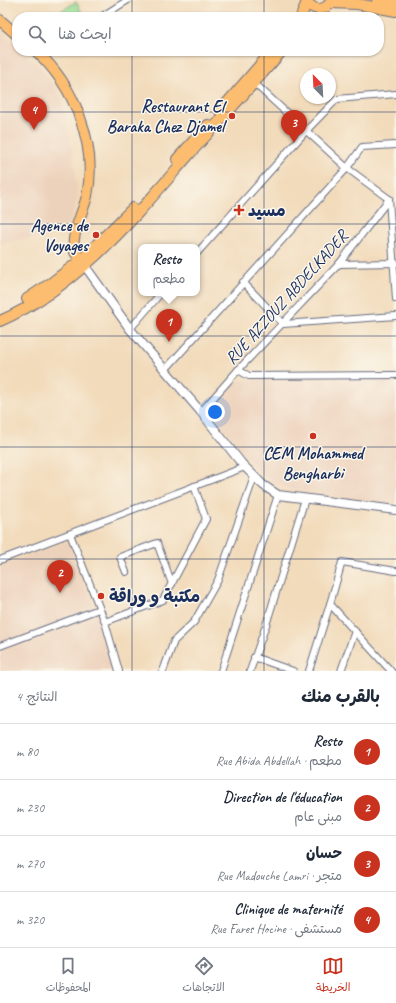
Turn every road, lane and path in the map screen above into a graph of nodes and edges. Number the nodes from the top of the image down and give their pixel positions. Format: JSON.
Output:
{"nodes":[{"id":1,"x":128,"y":0,"type":"edge"},
{"id":2,"x":307,"y":0,"type":"edge"},
{"id":3,"x":377,"y":0,"type":"edge"},
{"id":4,"x":396,"y":3,"type":"edge"},
{"id":5,"x":328,"y":4,"type":"edge"},
{"id":6,"x":396,"y":11,"type":"edge"},
{"id":7,"x":109,"y":12,"type":"edge"},
{"id":8,"x":303,"y":12,"type":"edge"},
{"id":9,"x":319,"y":12,"type":"edge"},
{"id":10,"x":0,"y":20,"type":"edge"},
{"id":11,"x":12,"y":31,"type":"edge"},
{"id":12,"x":43,"y":56,"type":"edge"},
{"id":13,"x":268,"y":56,"type":"edge"},
{"id":14,"x":278,"y":56,"type":"edge"},
{"id":15,"x":254,"y":83,"type":"junction"},
{"id":16,"x":396,"y":94,"type":"edge"},
{"id":17,"x":306,"y":130,"type":"junction"},
{"id":18,"x":396,"y":145,"type":"edge"},
{"id":19,"x":347,"y":168,"type":"junction"},
{"id":20,"x":393,"y":199,"type":"edge"},
{"id":21,"x":200,"y":250,"type":"edge"},
{"id":22,"x":83,"y":263,"type":"junction"},
{"id":23,"x":338,"y":264,"type":"junction"},
{"id":24,"x":394,"y":264,"type":"edge"},
{"id":25,"x":243,"y":282,"type":"junction"},
{"id":26,"x":158,"y":296,"type":"edge"},
{"id":27,"x":396,"y":299,"type":"edge"},
{"id":28,"x":0,"y":314,"type":"edge"},
{"id":29,"x":396,"y":316,"type":"edge"},
{"id":30,"x":0,"y":321,"type":"edge"},
{"id":31,"x":283,"y":324,"type":"junction"},
{"id":32,"x":130,"y":328,"type":"junction"},
{"id":33,"x":165,"y":370,"type":"junction"},
{"id":34,"x":238,"y":370,"type":"junction"},
{"id":35,"x":396,"y":375,"type":"edge"},
{"id":36,"x":201,"y":412,"type":"junction"},
{"id":37,"x":245,"y":467,"type":"junction"},
{"id":38,"x":254,"y":476,"type":"junction"},
{"id":39,"x":194,"y":486,"type":"junction"},
{"id":40,"x":278,"y":495,"type":"junction"},
{"id":41,"x":306,"y":499,"type":"junction"},
{"id":42,"x":396,"y":510,"type":"edge"},
{"id":43,"x":70,"y":534,"type":"junction"},
{"id":44,"x":0,"y":560,"type":"edge"},
{"id":45,"x":396,"y":571,"type":"edge"},
{"id":46,"x":126,"y":572,"type":"dead end"},
{"id":47,"x":172,"y":584,"type":"junction"},
{"id":48,"x":330,"y":604,"type":"junction"},
{"id":49,"x":99,"y":609,"type":"junction"},
{"id":50,"x":105,"y":622,"type":"junction"},
{"id":51,"x":355,"y":631,"type":"junction"},
{"id":52,"x":0,"y":646,"type":"edge"},
{"id":53,"x":254,"y":657,"type":"junction"},
{"id":54,"x":119,"y":671,"type":"edge"},
{"id":55,"x":163,"y":671,"type":"edge"},
{"id":56,"x":221,"y":671,"type":"edge"},
{"id":57,"x":250,"y":671,"type":"edge"},
{"id":58,"x":293,"y":671,"type":"edge"},
{"id":59,"x":309,"y":671,"type":"edge"},
{"id":60,"x":340,"y":671,"type":"edge"},
{"id":61,"x":391,"y":671,"type":"edge"}],
"edges":[{"from":1,"to":7,"type":"street"},
{"from":2,"to":5,"type":"main road"},
{"from":2,"to":8,"type":"main road"},
{"from":3,"to":4,"type":"main road"},
{"from":5,"to":6,"type":"main road"},
{"from":5,"to":9,"type":"main road"},
{"from":10,"to":11,"type":"main road"},
{"from":12,"to":22,"type":"main road"},
{"from":13,"to":22,"type":"main road"},
{"from":14,"to":15,"type":"main road"},
{"from":15,"to":17,"type":"street"},
{"from":15,"to":22,"type":"main road"},
{"from":16,"to":17,"type":"street"},
{"from":17,"to":19,"type":"street"},
{"from":17,"to":21,"type":"street"},
{"from":18,"to":19,"type":"street"},
{"from":19,"to":20,"type":"street"},
{"from":19,"to":25,"type":"street"},
{"from":20,"to":23,"type":"street","name":"RUE AZZOUZ ABDELKADER"},
{"from":20,"to":24,"type":"street"},
{"from":22,"to":28,"type":"main road"},
{"from":22,"to":30,"type":"main road"},
{"from":22,"to":32,"type":"street"},
{"from":23,"to":24,"type":"street"},
{"from":23,"to":31,"type":"street","name":"RUE AZZOUZ ABDELKADER"},
{"from":24,"to":27,"type":"street"},
{"from":25,"to":31,"type":"street"},
{"from":25,"to":33,"type":"street"},
{"from":26,"to":32,"type":"street"},
{"from":29,"to":31,"type":"street"},
{"from":31,"to":34,"type":"street","name":"RUE AZZOUZ ABDELKADER"},
{"from":32,"to":33,"type":"street"},
{"from":33,"to":36,"type":"street"},
{"from":34,"to":35,"type":"street"},
{"from":34,"to":36,"type":"street","name":"RUE AZZOUZ ABDELKADER"},
{"from":36,"to":37,"type":"street"},
{"from":37,"to":38,"type":"street"},
{"from":37,"to":39,"type":"street"},
{"from":38,"to":40,"type":"street"},
{"from":38,"to":55,"type":"street"},
{"from":39,"to":43,"type":"street"},
{"from":39,"to":47,"type":"street"},
{"from":40,"to":41,"type":"street"},
{"from":40,"to":56,"type":"street"},
{"from":41,"to":42,"type":"street"},
{"from":41,"to":53,"type":"street"},
{"from":43,"to":44,"type":"street"},
{"from":43,"to":49,"type":"street"},
{"from":45,"to":48,"type":"street"},
{"from":46,"to":47,"type":"street"},
{"from":47,"to":50,"type":"street"},
{"from":48,"to":51,"type":"street"},
{"from":48,"to":59,"type":"street"},
{"from":49,"to":50,"type":"street"},
{"from":49,"to":52,"type":"street"},
{"from":50,"to":54,"type":"street"},
{"from":51,"to":60,"type":"street"},
{"from":51,"to":61,"type":"street"},
{"from":53,"to":57,"type":"street"},
{"from":53,"to":58,"type":"street"}]}
